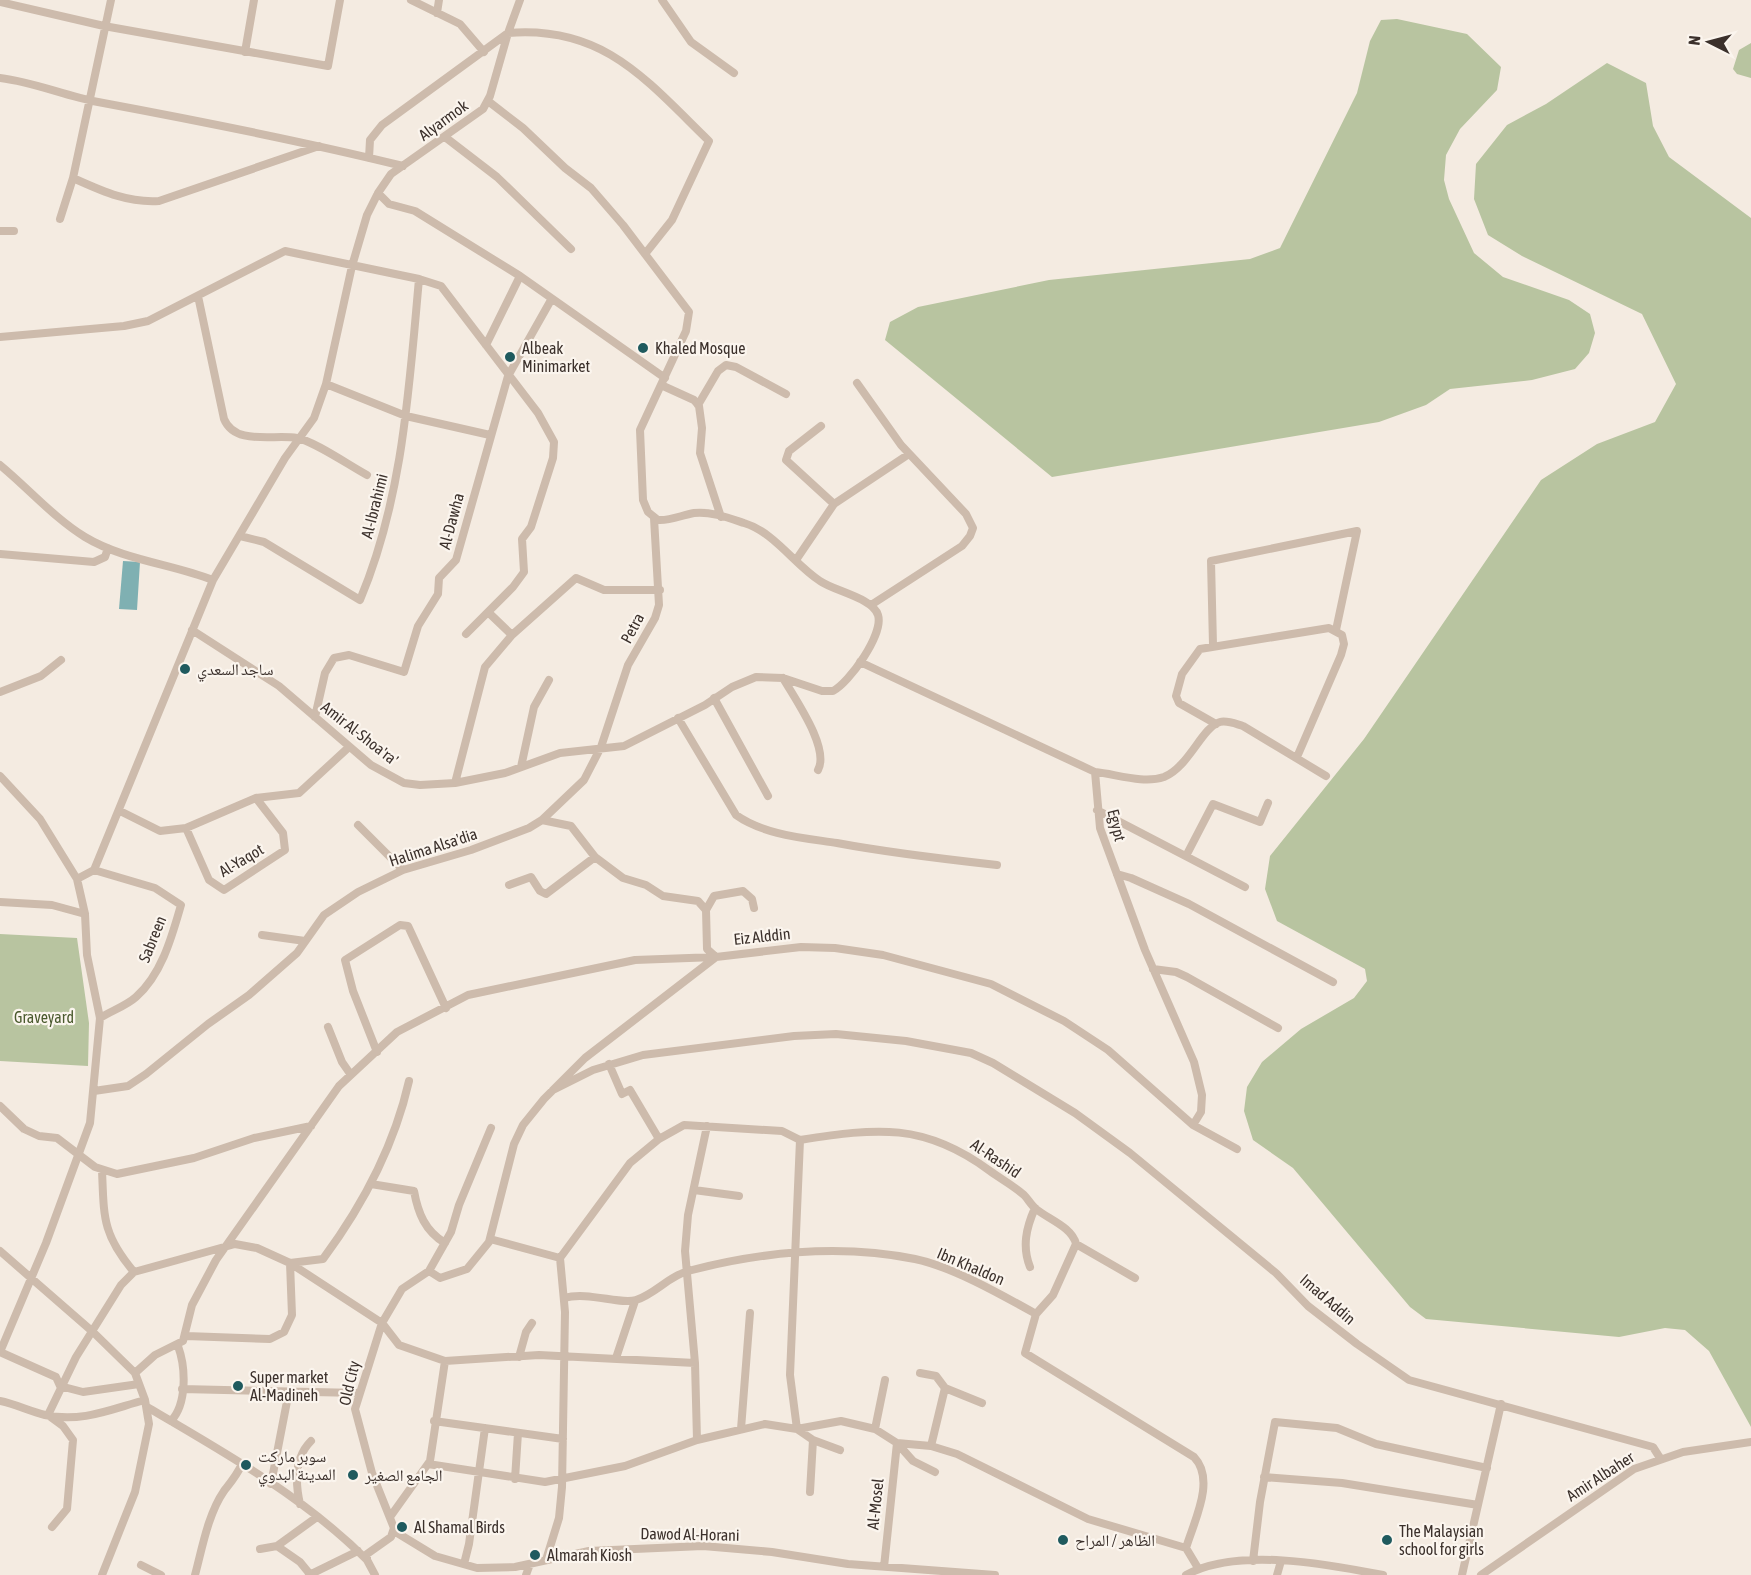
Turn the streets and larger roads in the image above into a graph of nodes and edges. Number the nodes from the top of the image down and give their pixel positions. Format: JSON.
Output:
{"nodes":[{"id":1,"x":111,"y":0,"type":"edge"},
{"id":2,"x":254,"y":0,"type":"edge"},
{"id":3,"x":340,"y":0,"type":"edge"},
{"id":4,"x":411,"y":0,"type":"edge"},
{"id":5,"x":439,"y":0,"type":"edge"},
{"id":6,"x":520,"y":0,"type":"edge"},
{"id":7,"x":662,"y":0,"type":"edge"},
{"id":8,"x":0,"y":2,"type":"edge"},
{"id":9,"x":438,"y":13,"type":"junction"},
{"id":10,"x":104,"y":26,"type":"junction"},
{"id":11,"x":508,"y":33,"type":"junction"},
{"id":12,"x":245,"y":52,"type":"junction"},
{"id":13,"x":484,"y":52,"type":"junction"},
{"id":14,"x":734,"y":73,"type":"dead end"},
{"id":15,"x":0,"y":78,"type":"edge"},
{"id":16,"x":88,"y":100,"type":"junction"},
{"id":17,"x":488,"y":101,"type":"junction"},
{"id":18,"x":446,"y":137,"type":"junction"},
{"id":19,"x":321,"y":145,"type":"junction"},
{"id":20,"x":369,"y":158,"type":"junction"},
{"id":21,"x":403,"y":166,"type":"junction"},
{"id":22,"x":73,"y":178,"type":"junction"},
{"id":23,"x":378,"y":193,"type":"junction"},
{"id":24,"x":60,"y":219,"type":"dead end"},
{"id":25,"x":0,"y":231,"type":"edge"},
{"id":26,"x":14,"y":231,"type":"dead end"},
{"id":27,"x":571,"y":249,"type":"dead end"},
{"id":28,"x":645,"y":254,"type":"junction"},
{"id":29,"x":352,"y":266,"type":"junction"},
{"id":30,"x":520,"y":276,"type":"junction"},
{"id":31,"x":419,"y":279,"type":"junction"},
{"id":32,"x":198,"y":296,"type":"junction"},
{"id":33,"x":551,"y":300,"type":"junction"},
{"id":34,"x":0,"y":337,"type":"edge"},
{"id":35,"x":486,"y":345,"type":"junction"},
{"id":36,"x":508,"y":376,"type":"junction"},
{"id":37,"x":663,"y":382,"type":"junction"},
{"id":38,"x":326,"y":384,"type":"junction"},
{"id":39,"x":857,"y":384,"type":"dead end"},
{"id":40,"x":786,"y":394,"type":"dead end"},
{"id":41,"x":698,"y":405,"type":"junction"},
{"id":42,"x":406,"y":416,"type":"junction"},
{"id":43,"x":821,"y":426,"type":"dead end"},
{"id":44,"x":489,"y":435,"type":"junction"},
{"id":45,"x":298,"y":438,"type":"junction"},
{"id":46,"x":909,"y":454,"type":"junction"},
{"id":47,"x":0,"y":465,"type":"edge"},
{"id":48,"x":367,"y":475,"type":"dead end"},
{"id":49,"x":834,"y":504,"type":"junction"},
{"id":50,"x":721,"y":517,"type":"junction"},
{"id":51,"x":654,"y":518,"type":"junction"},
{"id":52,"x":240,"y":536,"type":"junction"},
{"id":53,"x":108,"y":548,"type":"junction"},
{"id":54,"x":0,"y":554,"type":"edge"},
{"id":55,"x":796,"y":560,"type":"junction"},
{"id":56,"x":213,"y":580,"type":"junction"},
{"id":57,"x":660,"y":590,"type":"junction"},
{"id":58,"x":871,"y":605,"type":"junction"},
{"id":59,"x":488,"y":612,"type":"junction"},
{"id":60,"x":192,"y":630,"type":"junction"},
{"id":61,"x":1336,"y":630,"type":"junction"},
{"id":62,"x":466,"y":634,"type":"dead end"},
{"id":63,"x":512,"y":635,"type":"junction"},
{"id":64,"x":1213,"y":645,"type":"junction"},
{"id":65,"x":61,"y":660,"type":"dead end"},
{"id":66,"x":860,"y":662,"type":"junction"},
{"id":67,"x":783,"y":678,"type":"junction"},
{"id":68,"x":549,"y":680,"type":"dead end"},
{"id":69,"x":0,"y":692,"type":"edge"},
{"id":70,"x":714,"y":698,"type":"junction"},
{"id":71,"x":315,"y":717,"type":"junction"},
{"id":72,"x":678,"y":718,"type":"junction"},
{"id":73,"x":1216,"y":724,"type":"junction"},
{"id":74,"x":349,"y":747,"type":"junction"},
{"id":75,"x":601,"y":747,"type":"junction"},
{"id":76,"x":1297,"y":757,"type":"junction"},
{"id":77,"x":521,"y":767,"type":"junction"},
{"id":78,"x":818,"y":770,"type":"dead end"},
{"id":79,"x":1095,"y":772,"type":"junction"},
{"id":80,"x":0,"y":776,"type":"edge"},
{"id":81,"x":1326,"y":776,"type":"dead end"},
{"id":82,"x":455,"y":783,"type":"junction"},
{"id":83,"x":768,"y":796,"type":"dead end"},
{"id":84,"x":256,"y":798,"type":"junction"},
{"id":85,"x":1268,"y":803,"type":"dead end"},
{"id":86,"x":1097,"y":810,"type":"junction"},
{"id":87,"x":120,"y":811,"type":"junction"},
{"id":88,"x":542,"y":820,"type":"junction"},
{"id":89,"x":358,"y":825,"type":"dead end"},
{"id":90,"x":186,"y":828,"type":"junction"},
{"id":91,"x":1186,"y":856,"type":"junction"},
{"id":92,"x":595,"y":857,"type":"junction"},
{"id":93,"x":997,"y":865,"type":"dead end"},
{"id":94,"x":93,"y":870,"type":"junction"},
{"id":95,"x":402,"y":870,"type":"junction"},
{"id":96,"x":1117,"y":874,"type":"junction"},
{"id":97,"x":77,"y":879,"type":"junction"},
{"id":98,"x":509,"y":885,"type":"dead end"},
{"id":99,"x":1245,"y":887,"type":"dead end"},
{"id":100,"x":0,"y":902,"type":"edge"},
{"id":101,"x":754,"y":908,"type":"dead end"},
{"id":102,"x":706,"y":910,"type":"junction"},
{"id":103,"x":85,"y":914,"type":"junction"},
{"id":104,"x":261,"y":935,"type":"dead end"},
{"id":105,"x":305,"y":941,"type":"junction"},
{"id":106,"x":716,"y":957,"type":"junction"},
{"id":107,"x":1154,"y":969,"type":"junction"},
{"id":108,"x":1333,"y":982,"type":"dead end"},
{"id":109,"x":446,"y":1008,"type":"junction"},
{"id":110,"x":100,"y":1018,"type":"junction"},
{"id":111,"x":328,"y":1027,"type":"dead end"},
{"id":112,"x":1278,"y":1028,"type":"dead end"},
{"id":113,"x":377,"y":1052,"type":"junction"},
{"id":114,"x":609,"y":1064,"type":"junction"},
{"id":115,"x":351,"y":1075,"type":"junction"},
{"id":116,"x":409,"y":1081,"type":"dead end"},
{"id":117,"x":553,"y":1090,"type":"junction"},
{"id":118,"x":94,"y":1091,"type":"junction"},
{"id":119,"x":0,"y":1106,"type":"edge"},
{"id":120,"x":1192,"y":1125,"type":"junction"},
{"id":121,"x":311,"y":1126,"type":"junction"},
{"id":122,"x":707,"y":1126,"type":"junction"},
{"id":123,"x":492,"y":1128,"type":"dead end"},
{"id":124,"x":659,"y":1139,"type":"junction"},
{"id":125,"x":800,"y":1140,"type":"junction"},
{"id":126,"x":1237,"y":1149,"type":"dead end"},
{"id":127,"x":78,"y":1155,"type":"junction"},
{"id":128,"x":102,"y":1170,"type":"junction"},
{"id":129,"x":371,"y":1184,"type":"junction"},
{"id":130,"x":694,"y":1190,"type":"junction"},
{"id":131,"x":739,"y":1196,"type":"dead end"},
{"id":132,"x":1035,"y":1208,"type":"junction"},
{"id":133,"x":490,"y":1239,"type":"junction"},
{"id":134,"x":445,"y":1243,"type":"junction"},
{"id":135,"x":1076,"y":1244,"type":"junction"},
{"id":136,"x":228,"y":1245,"type":"junction"},
{"id":137,"x":0,"y":1251,"type":"edge"},
{"id":138,"x":795,"y":1252,"type":"junction"},
{"id":139,"x":561,"y":1258,"type":"junction"},
{"id":140,"x":290,"y":1263,"type":"junction"},
{"id":141,"x":1030,"y":1267,"type":"dead end"},
{"id":142,"x":429,"y":1271,"type":"junction"},
{"id":143,"x":134,"y":1272,"type":"junction"},
{"id":144,"x":687,"y":1272,"type":"junction"},
{"id":145,"x":1135,"y":1278,"type":"dead end"},
{"id":146,"x":31,"y":1279,"type":"junction"},
{"id":147,"x":564,"y":1298,"type":"junction"},
{"id":148,"x":635,"y":1301,"type":"junction"},
{"id":149,"x":750,"y":1313,"type":"dead end"},
{"id":150,"x":1036,"y":1314,"type":"junction"},
{"id":151,"x":382,"y":1323,"type":"junction"},
{"id":152,"x":532,"y":1323,"type":"dead end"},
{"id":153,"x":93,"y":1332,"type":"junction"},
{"id":154,"x":186,"y":1336,"type":"junction"},
{"id":155,"x":178,"y":1346,"type":"junction"},
{"id":156,"x":0,"y":1352,"type":"edge"},
{"id":157,"x":519,"y":1357,"type":"junction"},
{"id":158,"x":564,"y":1357,"type":"junction"},
{"id":159,"x":616,"y":1358,"type":"junction"},
{"id":160,"x":445,"y":1361,"type":"junction"},
{"id":161,"x":695,"y":1363,"type":"junction"},
{"id":162,"x":135,"y":1373,"type":"junction"},
{"id":163,"x":920,"y":1373,"type":"dead end"},
{"id":164,"x":885,"y":1380,"type":"dead end"},
{"id":165,"x":139,"y":1384,"type":"junction"},
{"id":166,"x":60,"y":1386,"type":"junction"},
{"id":167,"x":945,"y":1388,"type":"junction"},
{"id":168,"x":182,"y":1389,"type":"junction"},
{"id":169,"x":289,"y":1391,"type":"junction"},
{"id":170,"x":359,"y":1393,"type":"junction"},
{"id":171,"x":0,"y":1401,"type":"edge"},
{"id":172,"x":982,"y":1403,"type":"dead end"},
{"id":173,"x":146,"y":1404,"type":"junction"},
{"id":174,"x":1501,"y":1404,"type":"junction"},
{"id":175,"x":48,"y":1415,"type":"junction"},
{"id":176,"x":171,"y":1421,"type":"junction"},
{"id":177,"x":434,"y":1421,"type":"junction"},
{"id":178,"x":484,"y":1428,"type":"junction"},
{"id":179,"x":741,"y":1429,"type":"junction"},
{"id":180,"x":797,"y":1429,"type":"junction"},
{"id":181,"x":876,"y":1429,"type":"junction"},
{"id":182,"x":518,"y":1433,"type":"junction"},
{"id":183,"x":563,"y":1439,"type":"junction"},
{"id":184,"x":697,"y":1440,"type":"junction"},
{"id":185,"x":813,"y":1440,"type":"junction"},
{"id":186,"x":311,"y":1441,"type":"dead end"},
{"id":187,"x":1751,"y":1442,"type":"edge"},
{"id":188,"x":897,"y":1443,"type":"junction"},
{"id":189,"x":931,"y":1446,"type":"junction"},
{"id":190,"x":840,"y":1450,"type":"dead end"},
{"id":191,"x":1660,"y":1458,"type":"junction"},
{"id":192,"x":242,"y":1464,"type":"junction"},
{"id":193,"x":428,"y":1464,"type":"junction"},
{"id":194,"x":1487,"y":1468,"type":"junction"},
{"id":195,"x":935,"y":1472,"type":"dead end"},
{"id":196,"x":478,"y":1473,"type":"junction"},
{"id":197,"x":1264,"y":1477,"type":"junction"},
{"id":198,"x":515,"y":1479,"type":"junction"},
{"id":199,"x":562,"y":1479,"type":"junction"},
{"id":200,"x":271,"y":1484,"type":"junction"},
{"id":201,"x":810,"y":1492,"type":"dead end"},
{"id":202,"x":300,"y":1504,"type":"junction"},
{"id":203,"x":1478,"y":1505,"type":"junction"},
{"id":204,"x":317,"y":1517,"type":"junction"},
{"id":205,"x":390,"y":1517,"type":"junction"},
{"id":206,"x":52,"y":1527,"type":"dead end"},
{"id":207,"x":394,"y":1531,"type":"junction"},
{"id":208,"x":276,"y":1546,"type":"junction"},
{"id":209,"x":1186,"y":1548,"type":"junction"},
{"id":210,"x":260,"y":1549,"type":"dead end"},
{"id":211,"x":358,"y":1551,"type":"junction"},
{"id":212,"x":367,"y":1560,"type":"junction"},
{"id":213,"x":546,"y":1560,"type":"junction"},
{"id":214,"x":1253,"y":1561,"type":"junction"},
{"id":215,"x":1281,"y":1561,"type":"junction"},
{"id":216,"x":464,"y":1564,"type":"junction"},
{"id":217,"x":530,"y":1564,"type":"junction"},
{"id":218,"x":141,"y":1565,"type":"dead end"},
{"id":219,"x":884,"y":1567,"type":"junction"},
{"id":220,"x":1203,"y":1570,"type":"edge"},
{"id":221,"x":309,"y":1574,"type":"edge"},
{"id":222,"x":967,"y":1574,"type":"edge"},
{"id":223,"x":102,"y":1575,"type":"edge"},
{"id":224,"x":161,"y":1575,"type":"edge"},
{"id":225,"x":195,"y":1575,"type":"edge"},
{"id":226,"x":375,"y":1575,"type":"edge"},
{"id":227,"x":526,"y":1575,"type":"edge"},
{"id":228,"x":995,"y":1575,"type":"edge"},
{"id":229,"x":1186,"y":1575,"type":"edge"},
{"id":230,"x":1277,"y":1575,"type":"edge"},
{"id":231,"x":1383,"y":1575,"type":"edge"},
{"id":232,"x":1462,"y":1575,"type":"edge"},
{"id":233,"x":1481,"y":1575,"type":"edge"}],
"edges":[{"from":1,"to":10,"type":"street"},
{"from":2,"to":12,"type":"street"},
{"from":3,"to":12,"type":"street"},
{"from":4,"to":9,"type":"street"},
{"from":5,"to":9,"type":"street"},
{"from":6,"to":11,"type":"street","name":"Alyarmok"},
{"from":7,"to":14,"type":"street"},
{"from":8,"to":10,"type":"street"},
{"from":9,"to":13,"type":"street"},
{"from":10,"to":12,"type":"street"},
{"from":10,"to":16,"type":"street"},
{"from":11,"to":13,"type":"street","name":"Alyarmok"},
{"from":11,"to":17,"type":"street","name":"Alyarmok"},
{"from":11,"to":28,"type":"street"},
{"from":13,"to":20,"type":"street","name":"Alyarmok"},
{"from":15,"to":16,"type":"street"},
{"from":16,"to":19,"type":"street"},
{"from":16,"to":22,"type":"street"},
{"from":17,"to":18,"type":"street","name":"Alyarmok"},
{"from":17,"to":28,"type":"street"},
{"from":18,"to":21,"type":"street","name":"Alyarmok"},
{"from":18,"to":27,"type":"street"},
{"from":19,"to":20,"type":"street"},
{"from":19,"to":22,"type":"street"},
{"from":20,"to":21,"type":"street"},
{"from":21,"to":23,"type":"street","name":"Alyarmok"},
{"from":22,"to":24,"type":"street"},
{"from":23,"to":29,"type":"street","name":"Alyarmok"},
{"from":23,"to":30,"type":"street"},
{"from":25,"to":26,"type":"street"},
{"from":28,"to":37,"type":"street","name":"Petra"},
{"from":29,"to":31,"type":"street"},
{"from":29,"to":32,"type":"street"},
{"from":29,"to":38,"type":"street","name":"Alyarmok"},
{"from":30,"to":33,"type":"street"},
{"from":30,"to":35,"type":"street"},
{"from":31,"to":35,"type":"street"},
{"from":31,"to":42,"type":"street","name":"Al-Ibrahimi"},
{"from":32,"to":34,"type":"street"},
{"from":32,"to":45,"type":"street"},
{"from":33,"to":36,"type":"street","name":"Al-Dawha"},
{"from":33,"to":37,"type":"street"},
{"from":35,"to":36,"type":"street"},
{"from":36,"to":44,"type":"street","name":"Al-Dawha"},
{"from":36,"to":59,"type":"street"},
{"from":37,"to":41,"type":"street"},
{"from":37,"to":51,"type":"street","name":"Petra"},
{"from":38,"to":42,"type":"street"},
{"from":38,"to":45,"type":"street","name":"Alyarmok"},
{"from":39,"to":46,"type":"street"},
{"from":40,"to":41,"type":"street"},
{"from":41,"to":50,"type":"street"},
{"from":42,"to":44,"type":"street"},
{"from":42,"to":52,"type":"street","name":"Al-Ibrahimi"},
{"from":43,"to":49,"type":"street"},
{"from":44,"to":71,"type":"street","name":"Al-Dawha"},
{"from":45,"to":48,"type":"street"},
{"from":45,"to":52,"type":"street","name":"Alyarmok"},
{"from":46,"to":49,"type":"street"},
{"from":46,"to":58,"type":"street"},
{"from":47,"to":53,"type":"street"},
{"from":49,"to":55,"type":"street"},
{"from":50,"to":51,"type":"street"},
{"from":50,"to":55,"type":"street"},
{"from":51,"to":57,"type":"street","name":"Petra"},
{"from":52,"to":56,"type":"street","name":"Alyarmok"},
{"from":53,"to":54,"type":"street"},
{"from":53,"to":56,"type":"street"},
{"from":55,"to":58,"type":"street"},
{"from":56,"to":60,"type":"street","name":"Alyarmok"},
{"from":57,"to":63,"type":"street"},
{"from":57,"to":75,"type":"street","name":"Petra"},
{"from":58,"to":66,"type":"street"},
{"from":59,"to":62,"type":"street"},
{"from":59,"to":63,"type":"street"},
{"from":60,"to":71,"type":"street","name":"Amir Al-Shoa'ra'"},
{"from":60,"to":87,"type":"street","name":"Alyarmok"},
{"from":61,"to":64,"type":"street"},
{"from":61,"to":64,"type":"street"},
{"from":61,"to":76,"type":"street"},
{"from":63,"to":82,"type":"street"},
{"from":64,"to":73,"type":"street"},
{"from":65,"to":69,"type":"street"},
{"from":66,"to":67,"type":"street","name":"Amir Al-Shoa'ra'"},
{"from":66,"to":79,"type":"street"},
{"from":67,"to":70,"type":"street","name":"Amir Al-Shoa'ra'"},
{"from":67,"to":78,"type":"street"},
{"from":68,"to":77,"type":"street"},
{"from":70,"to":72,"type":"street","name":"Amir Al-Shoa'ra'"},
{"from":70,"to":83,"type":"street"},
{"from":71,"to":74,"type":"street","name":"Amir Al-Shoa'ra'"},
{"from":72,"to":75,"type":"street","name":"Amir Al-Shoa'ra'"},
{"from":72,"to":93,"type":"street"},
{"from":73,"to":76,"type":"street"},
{"from":73,"to":79,"type":"street"},
{"from":74,"to":82,"type":"street","name":"Amir Al-Shoa'ra'"},
{"from":74,"to":84,"type":"street"},
{"from":75,"to":77,"type":"street","name":"Amir Al-Shoa'ra'"},
{"from":75,"to":88,"type":"street","name":"Halima Alsa'dia"},
{"from":76,"to":81,"type":"street"},
{"from":77,"to":82,"type":"street","name":"Amir Al-Shoa'ra'"},
{"from":79,"to":86,"type":"street","name":"Egypt"},
{"from":80,"to":97,"type":"street"},
{"from":84,"to":90,"type":"street"},
{"from":84,"to":90,"type":"street","name":"Al-Yaqot"},
{"from":85,"to":91,"type":"street"},
{"from":86,"to":91,"type":"street"},
{"from":86,"to":96,"type":"street","name":"Egypt"},
{"from":87,"to":90,"type":"street"},
{"from":87,"to":94,"type":"street","name":"Alyarmok"},
{"from":88,"to":92,"type":"street"},
{"from":88,"to":95,"type":"street","name":"Halima Alsa'dia"},
{"from":89,"to":95,"type":"street"},
{"from":91,"to":99,"type":"street"},
{"from":92,"to":98,"type":"street"},
{"from":92,"to":102,"type":"street"},
{"from":94,"to":97,"type":"street"},
{"from":94,"to":110,"type":"street","name":"Sabreen"},
{"from":95,"to":105,"type":"street","name":"Halima Alsa'dia"},
{"from":96,"to":107,"type":"street","name":"Egypt"},
{"from":96,"to":108,"type":"street"},
{"from":97,"to":103,"type":"street"},
{"from":100,"to":103,"type":"street"},
{"from":101,"to":102,"type":"street"},
{"from":102,"to":106,"type":"street"},
{"from":103,"to":110,"type":"street"},
{"from":104,"to":105,"type":"street"},
{"from":105,"to":118,"type":"street","name":"Halima Alsa'dia"},
{"from":106,"to":109,"type":"street","name":"Eiz Alddin"},
{"from":106,"to":117,"type":"street"},
{"from":106,"to":120,"type":"street","name":"Eiz Alddin"},
{"from":107,"to":112,"type":"street"},
{"from":107,"to":120,"type":"street","name":"Egypt"},
{"from":109,"to":113,"type":"street","name":"Eiz Alddin"},
{"from":109,"to":113,"type":"street"},
{"from":110,"to":118,"type":"street"},
{"from":111,"to":115,"type":"street"},
{"from":113,"to":115,"type":"street","name":"Eiz Alddin"},
{"from":114,"to":117,"type":"street","name":"Imad Addin"},
{"from":114,"to":124,"type":"street"},
{"from":114,"to":174,"type":"street","name":"Imad Addin"},
{"from":115,"to":121,"type":"street","name":"Eiz Alddin"},
{"from":116,"to":129,"type":"street"},
{"from":117,"to":133,"type":"street"},
{"from":118,"to":127,"type":"street"},
{"from":119,"to":127,"type":"street"},
{"from":120,"to":126,"type":"street","name":"Eiz Alddin"},
{"from":121,"to":128,"type":"street"},
{"from":121,"to":136,"type":"street","name":"Eiz Alddin"},
{"from":122,"to":124,"type":"street"},
{"from":122,"to":125,"type":"street"},
{"from":122,"to":130,"type":"street"},
{"from":123,"to":134,"type":"street"},
{"from":124,"to":139,"type":"street"},
{"from":125,"to":132,"type":"street","name":"Al-Rashid"},
{"from":125,"to":138,"type":"street"},
{"from":127,"to":128,"type":"street"},
{"from":127,"to":146,"type":"street"},
{"from":128,"to":143,"type":"street"},
{"from":129,"to":134,"type":"street"},
{"from":129,"to":140,"type":"street"},
{"from":130,"to":131,"type":"street"},
{"from":130,"to":144,"type":"street"},
{"from":132,"to":135,"type":"street","name":"Al-Rashid"},
{"from":132,"to":141,"type":"street"},
{"from":133,"to":139,"type":"street"},
{"from":133,"to":142,"type":"street"},
{"from":134,"to":142,"type":"street"},
{"from":135,"to":145,"type":"street","name":"Al-Rashid"},
{"from":135,"to":150,"type":"street"},
{"from":136,"to":140,"type":"street"},
{"from":136,"to":143,"type":"street"},
{"from":136,"to":154,"type":"street","name":"Eiz Alddin"},
{"from":137,"to":146,"type":"street"},
{"from":138,"to":144,"type":"street","name":"Ibn Khaldon"},
{"from":138,"to":150,"type":"street","name":"Ibn Khaldon"},
{"from":138,"to":180,"type":"street"},
{"from":139,"to":147,"type":"street"},
{"from":140,"to":151,"type":"street"},
{"from":140,"to":154,"type":"street"},
{"from":142,"to":151,"type":"street","name":"Old City"},
{"from":143,"to":153,"type":"street"},
{"from":144,"to":148,"type":"street","name":"Ibn Khaldon"},
{"from":144,"to":161,"type":"street"},
{"from":146,"to":153,"type":"street"},
{"from":146,"to":156,"type":"street"},
{"from":147,"to":148,"type":"street"},
{"from":147,"to":158,"type":"street"},
{"from":148,"to":159,"type":"street"},
{"from":149,"to":179,"type":"street"},
{"from":150,"to":209,"type":"street"},
{"from":151,"to":160,"type":"street"},
{"from":151,"to":170,"type":"street","name":"Old City"},
{"from":152,"to":157,"type":"street"},
{"from":153,"to":162,"type":"street"},
{"from":153,"to":166,"type":"street"},
{"from":154,"to":155,"type":"street"},
{"from":155,"to":162,"type":"street"},
{"from":155,"to":168,"type":"street"},
{"from":156,"to":166,"type":"street"},
{"from":157,"to":158,"type":"street"},
{"from":157,"to":160,"type":"street"},
{"from":158,"to":159,"type":"street"},
{"from":158,"to":183,"type":"street"},
{"from":159,"to":161,"type":"street"},
{"from":160,"to":177,"type":"street"},
{"from":161,"to":184,"type":"street"},
{"from":162,"to":165,"type":"street"},
{"from":163,"to":167,"type":"street"},
{"from":164,"to":181,"type":"street"},
{"from":165,"to":166,"type":"street"},
{"from":165,"to":173,"type":"street"},
{"from":166,"to":175,"type":"street"},
{"from":167,"to":172,"type":"street"},
{"from":167,"to":189,"type":"street"},
{"from":168,"to":169,"type":"street"},
{"from":168,"to":176,"type":"street"},
{"from":169,"to":170,"type":"street"},
{"from":169,"to":200,"type":"street"},
{"from":170,"to":205,"type":"street","name":"Old City"},
{"from":171,"to":175,"type":"street"},
{"from":173,"to":175,"type":"street"},
{"from":173,"to":176,"type":"street"},
{"from":173,"to":223,"type":"street"},
{"from":174,"to":191,"type":"street","name":"Imad Addin"},
{"from":174,"to":194,"type":"street"},
{"from":175,"to":206,"type":"street"},
{"from":176,"to":192,"type":"street"},
{"from":177,"to":178,"type":"street"},
{"from":177,"to":193,"type":"street"},
{"from":178,"to":182,"type":"street"},
{"from":178,"to":196,"type":"street"},
{"from":179,"to":180,"type":"street"},
{"from":179,"to":184,"type":"street"},
{"from":180,"to":181,"type":"street"},
{"from":180,"to":185,"type":"street"},
{"from":181,"to":188,"type":"street"},
{"from":182,"to":183,"type":"street"},
{"from":182,"to":198,"type":"street"},
{"from":183,"to":199,"type":"street"},
{"from":184,"to":199,"type":"street"},
{"from":185,"to":190,"type":"street"},
{"from":185,"to":201,"type":"street"},
{"from":186,"to":202,"type":"street"},
{"from":187,"to":191,"type":"street","name":"Amir Albaher"},
{"from":188,"to":189,"type":"street"},
{"from":188,"to":195,"type":"street"},
{"from":188,"to":219,"type":"street","name":"Al-Mosel"},
{"from":189,"to":209,"type":"street"},
{"from":191,"to":233,"type":"street","name":"Amir Albaher"},
{"from":192,"to":200,"type":"street"},
{"from":192,"to":225,"type":"street"},
{"from":193,"to":196,"type":"street"},
{"from":193,"to":205,"type":"street"},
{"from":194,"to":197,"type":"street"},
{"from":194,"to":203,"type":"street"},
{"from":196,"to":198,"type":"street"},
{"from":196,"to":216,"type":"street"},
{"from":197,"to":203,"type":"street"},
{"from":197,"to":214,"type":"street"},
{"from":198,"to":199,"type":"street"},
{"from":199,"to":213,"type":"street"},
{"from":200,"to":202,"type":"street"},
{"from":202,"to":204,"type":"street"},
{"from":203,"to":232,"type":"street"},
{"from":204,"to":208,"type":"street"},
{"from":204,"to":211,"type":"street"},
{"from":205,"to":207,"type":"street","name":"Old City"},
{"from":207,"to":212,"type":"street"},
{"from":207,"to":216,"type":"street","name":"Dawod Al-Horani"},
{"from":208,"to":210,"type":"street"},
{"from":208,"to":221,"type":"street"},
{"from":209,"to":220,"type":"street"},
{"from":211,"to":212,"type":"street"},
{"from":211,"to":221,"type":"street"},
{"from":212,"to":226,"type":"street"},
{"from":213,"to":217,"type":"street","name":"Dawod Al-Horani"},
{"from":213,"to":219,"type":"street","name":"Dawod Al-Horani"},
{"from":214,"to":215,"type":"street"},
{"from":214,"to":220,"type":"street"},
{"from":215,"to":230,"type":"street"},
{"from":215,"to":231,"type":"street"},
{"from":216,"to":217,"type":"street","name":"Dawod Al-Horani"},
{"from":217,"to":227,"type":"street"},
{"from":218,"to":224,"type":"street"},
{"from":219,"to":222,"type":"street","name":"Dawod Al-Horani"},
{"from":220,"to":229,"type":"street"},
{"from":222,"to":228,"type":"street","name":"Dawod Al-Horani"}]}
